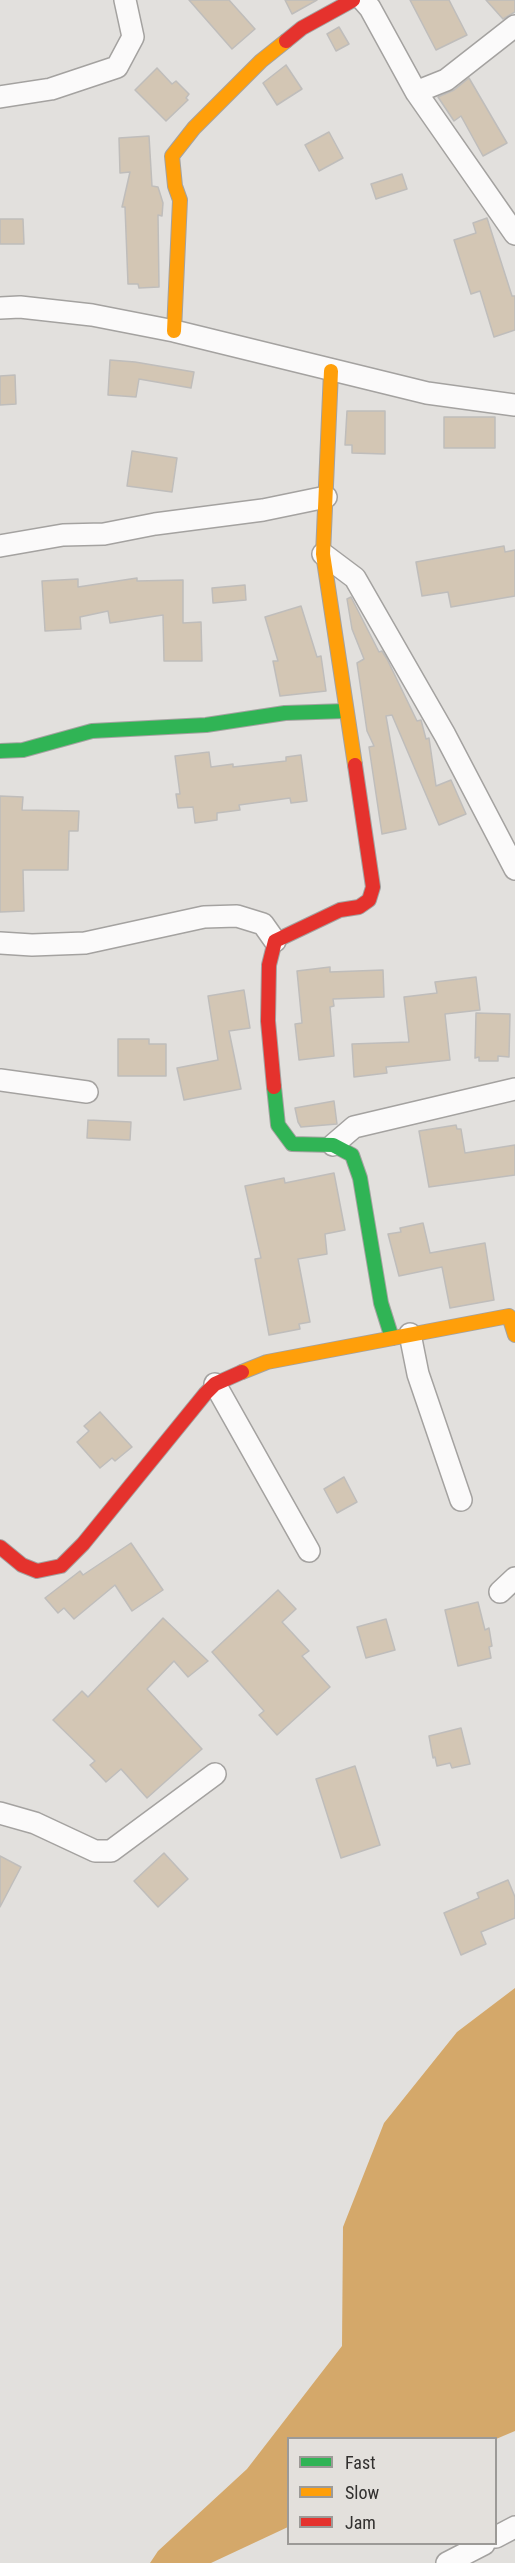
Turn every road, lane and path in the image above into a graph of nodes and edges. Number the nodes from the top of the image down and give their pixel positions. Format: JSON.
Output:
{"nodes":[{"id":1,"x":125,"y":0,"type":"edge"},
{"id":2,"x":353,"y":0,"type":"edge"},
{"id":3,"x":363,"y":0,"type":"edge"},
{"id":4,"x":515,"y":26,"type":"edge"},
{"id":5,"x":416,"y":92,"type":"junction"},
{"id":6,"x":0,"y":97,"type":"edge"},
{"id":7,"x":515,"y":234,"type":"edge"},
{"id":8,"x":0,"y":308,"type":"edge"},
{"id":9,"x":174,"y":331,"type":"junction"},
{"id":10,"x":331,"y":371,"type":"junction"},
{"id":11,"x":515,"y":405,"type":"edge"},
{"id":12,"x":326,"y":497,"type":"junction"},
{"id":13,"x":0,"y":546,"type":"edge"},
{"id":14,"x":323,"y":554,"type":"junction"},
{"id":15,"x":346,"y":711,"type":"junction"},
{"id":16,"x":0,"y":751,"type":"edge"},
{"id":17,"x":515,"y":869,"type":"edge"},
{"id":18,"x":275,"y":941,"type":"junction"},
{"id":19,"x":0,"y":943,"type":"edge"},
{"id":20,"x":0,"y":1080,"type":"edge"},
{"id":21,"x":515,"y":1089,"type":"edge"},
{"id":22,"x":87,"y":1092,"type":"dead end"},
{"id":23,"x":333,"y":1145,"type":"junction"},
{"id":24,"x":513,"y":1322,"type":"edge"},
{"id":25,"x":401,"y":1336,"type":"junction"},
{"id":26,"x":215,"y":1384,"type":"junction"},
{"id":27,"x":461,"y":1500,"type":"dead end"},
{"id":28,"x":0,"y":1547,"type":"edge"},
{"id":29,"x":309,"y":1551,"type":"dead end"},
{"id":30,"x":215,"y":1774,"type":"dead end"},
{"id":31,"x":0,"y":1813,"type":"edge"},
{"id":32,"x":515,"y":2527,"type":"edge"},
{"id":33,"x":497,"y":2536,"type":"edge"},
{"id":34,"x":482,"y":2545,"type":"edge"},
{"id":35,"x":447,"y":2563,"type":"edge"}],
"edges":[{"from":1,"to":6,"type":"street"},
{"from":2,"to":9,"type":"street"},
{"from":3,"to":5,"type":"street"},
{"from":4,"to":5,"type":"street"},
{"from":5,"to":7,"type":"street"},
{"from":8,"to":9,"type":"street"},
{"from":9,"to":10,"type":"street"},
{"from":10,"to":11,"type":"street"},
{"from":10,"to":12,"type":"street"},
{"from":12,"to":13,"type":"street"},
{"from":12,"to":14,"type":"street"},
{"from":14,"to":15,"type":"street"},
{"from":14,"to":17,"type":"street"},
{"from":15,"to":16,"type":"street"},
{"from":15,"to":18,"type":"street"},
{"from":18,"to":19,"type":"street"},
{"from":18,"to":23,"type":"street"},
{"from":20,"to":22,"type":"street"},
{"from":21,"to":23,"type":"street"},
{"from":23,"to":25,"type":"street"},
{"from":24,"to":25,"type":"street"},
{"from":25,"to":26,"type":"street"},
{"from":25,"to":27,"type":"street"},
{"from":26,"to":28,"type":"street"},
{"from":26,"to":29,"type":"street"},
{"from":30,"to":31,"type":"street"},
{"from":32,"to":33,"type":"street"},
{"from":34,"to":35,"type":"street"}]}
